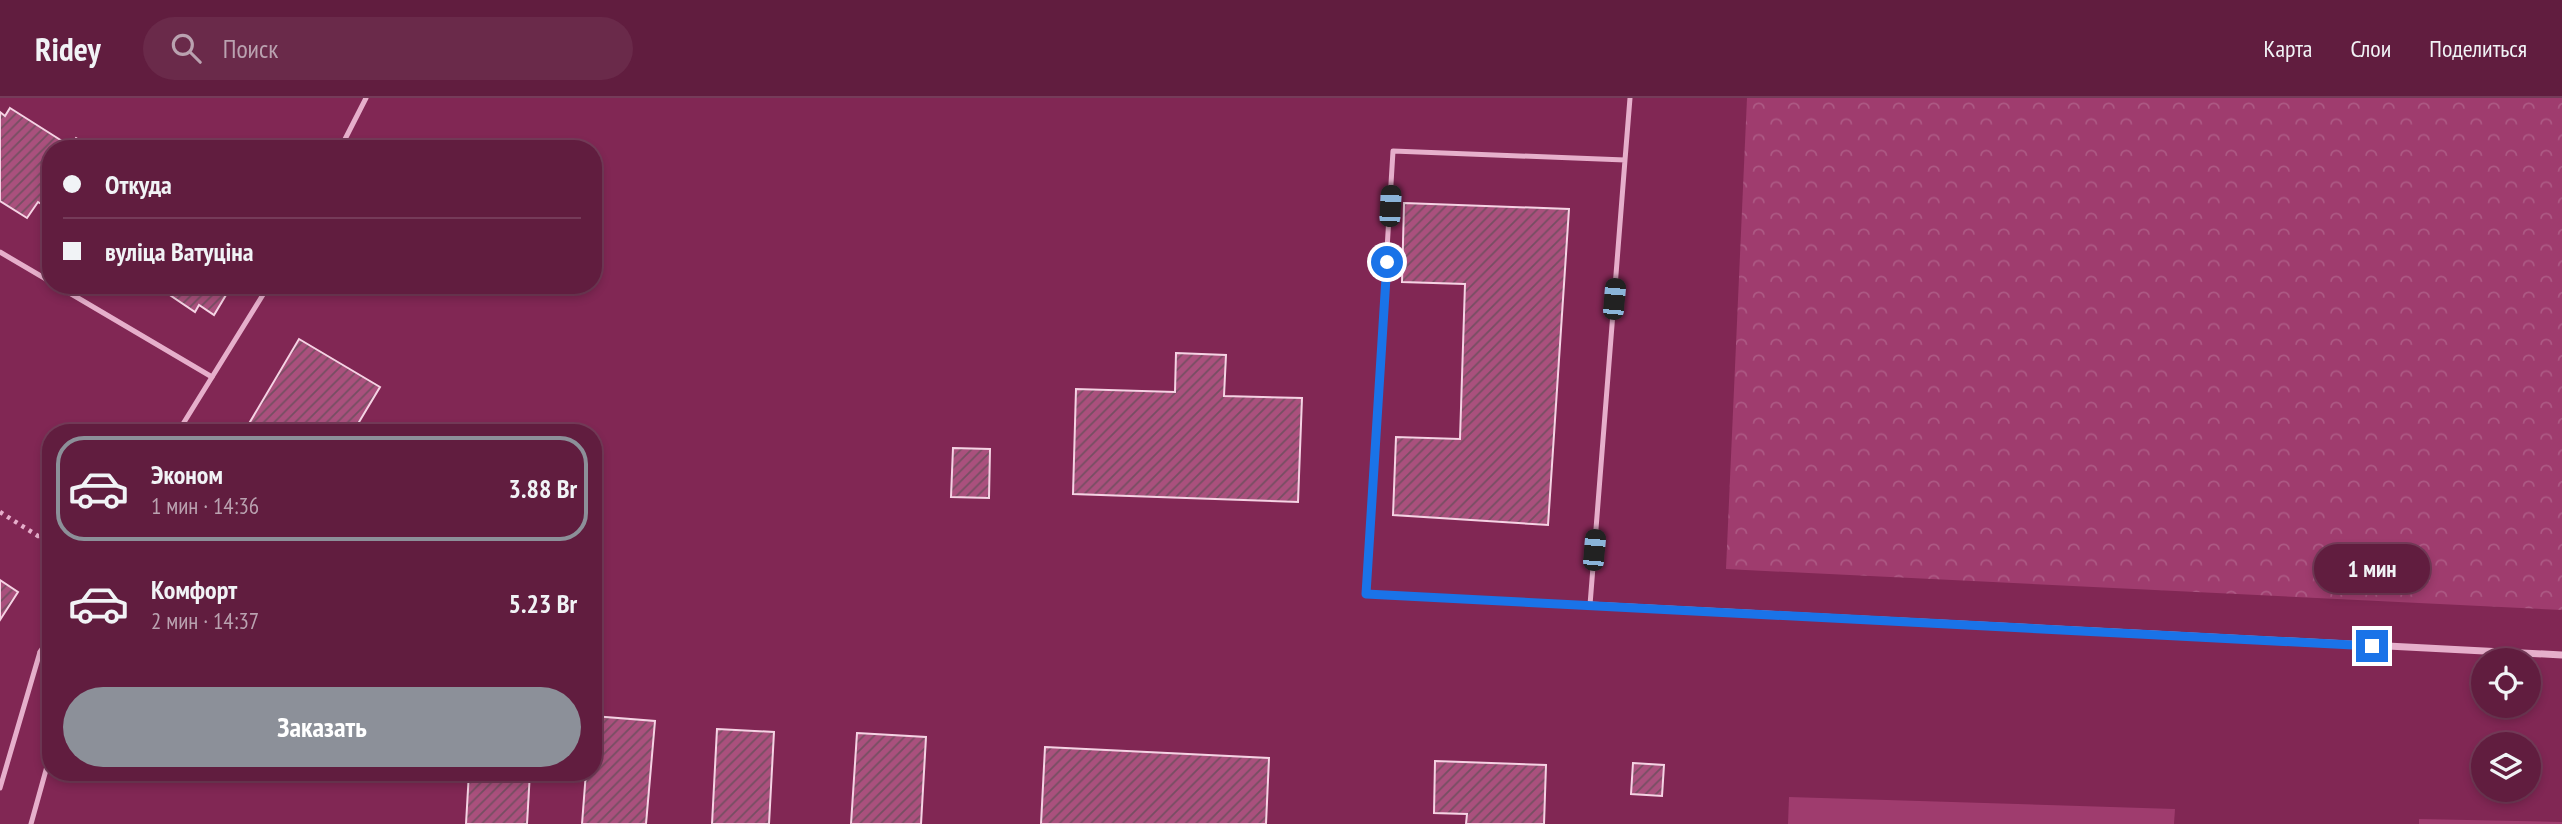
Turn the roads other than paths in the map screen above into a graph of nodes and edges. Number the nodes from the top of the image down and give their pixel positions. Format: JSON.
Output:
{"nodes":[{"id":1,"x":366,"y":98,"type":"edge"},
{"id":2,"x":1630,"y":98,"type":"edge"},
{"id":3,"x":345,"y":140,"type":"edge"},
{"id":4,"x":1625,"y":159,"type":"junction"},
{"id":5,"x":0,"y":252,"type":"edge"},
{"id":6,"x":42,"y":277,"type":"edge"},
{"id":7,"x":71,"y":294,"type":"edge"},
{"id":8,"x":263,"y":294,"type":"edge"},
{"id":9,"x":212,"y":377,"type":"junction"},
{"id":10,"x":183,"y":424,"type":"edge"},
{"id":11,"x":1590,"y":605,"type":"junction"},
{"id":12,"x":42,"y":649,"type":"edge"},
{"id":13,"x":40,"y":652,"type":"joint"},
{"id":14,"x":2562,"y":655,"type":"edge"},
{"id":15,"x":43,"y":781,"type":"edge"},
{"id":16,"x":0,"y":788,"type":"edge"},
{"id":17,"x":31,"y":824,"type":"edge"}],
"edges":[{"from":1,"to":3,"type":"lane"},
{"from":2,"to":4,"type":"lane"},
{"from":4,"to":11,"type":"lane"},
{"from":4,"to":11,"type":"lane"},
{"from":5,"to":6,"type":"lane"},
{"from":7,"to":9,"type":"lane"},
{"from":8,"to":9,"type":"lane"},
{"from":9,"to":10,"type":"lane"},
{"from":11,"to":14,"type":"street"},
{"from":12,"to":13,"type":"lane"},
{"from":13,"to":16,"type":"lane"},
{"from":15,"to":17,"type":"lane"}]}
